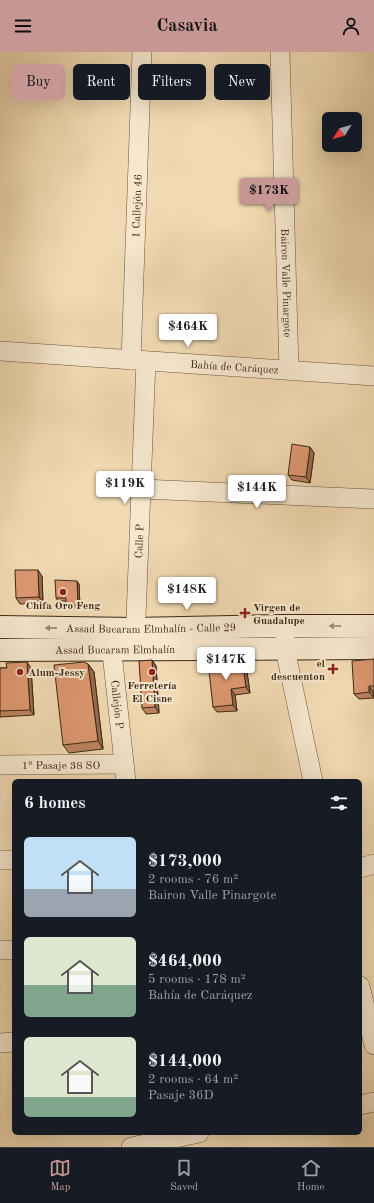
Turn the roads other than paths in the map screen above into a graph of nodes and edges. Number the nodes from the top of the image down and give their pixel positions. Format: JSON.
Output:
{"nodes":[{"id":1,"x":142,"y":52,"type":"edge"},
{"id":2,"x":280,"y":52,"type":"edge"},
{"id":3,"x":0,"y":351,"type":"edge"},
{"id":4,"x":138,"y":360,"type":"junction"},
{"id":5,"x":289,"y":370,"type":"junction"},
{"id":6,"x":374,"y":376,"type":"edge"},
{"id":7,"x":142,"y":489,"type":"junction"},
{"id":8,"x":374,"y":499,"type":"edge"},
{"id":9,"x":284,"y":626,"type":"junction"},
{"id":10,"x":374,"y":626,"type":"edge"},
{"id":11,"x":0,"y":627,"type":"edge"},
{"id":12,"x":110,"y":628,"type":"junction"},
{"id":13,"x":135,"y":639,"type":"junction"},
{"id":14,"x":374,"y":648,"type":"edge"},
{"id":15,"x":285,"y":649,"type":"junction"},
{"id":16,"x":0,"y":650,"type":"edge"},
{"id":17,"x":110,"y":650,"type":"junction"},
{"id":18,"x":0,"y":765,"type":"edge"},
{"id":19,"x":124,"y":772,"type":"edge"},
{"id":20,"x":313,"y":779,"type":"edge"},
{"id":21,"x":0,"y":860,"type":"edge"},
{"id":22,"x":12,"y":860,"type":"edge"},
{"id":23,"x":374,"y":864,"type":"edge"},
{"id":24,"x":362,"y":867,"type":"edge"},
{"id":25,"x":0,"y":950,"type":"edge"},
{"id":26,"x":12,"y":950,"type":"edge"},
{"id":27,"x":362,"y":994,"type":"edge"},
{"id":28,"x":12,"y":1042,"type":"edge"},
{"id":29,"x":0,"y":1043,"type":"edge"},
{"id":30,"x":374,"y":1045,"type":"edge"},
{"id":31,"x":374,"y":1102,"type":"edge"},
{"id":32,"x":362,"y":1105,"type":"edge"},
{"id":33,"x":183,"y":1135,"type":"edge"},
{"id":34,"x":131,"y":1147,"type":"edge"}],
"edges":[{"from":1,"to":4,"type":"street","name":"1 Callejón 46"},
{"from":2,"to":5,"type":"street","name":"Bairon Valle Pinargote"},
{"from":3,"to":4,"type":"street","name":"Bahía de Caráquez"},
{"from":4,"to":5,"type":"street","name":"Bahía de Caráquez"},
{"from":4,"to":7,"type":"street","name":"Calle P"},
{"from":5,"to":6,"type":"street","name":"Bahía de Caráquez"},
{"from":7,"to":8,"type":"street"},
{"from":7,"to":13,"type":"street","name":"Calle P"},
{"from":10,"to":9,"type":"main road","name":"Assad Bucaram Elmhalín - Calle 29","one_way":true},
{"from":9,"to":13,"type":"main road","name":"Assad Bucaram Elmhalín - Calle 29"},
{"from":9,"to":15,"type":"street"},
{"from":12,"to":11,"type":"main road","name":"Assad Bucaram Elmhalín - Calle 29","one_way":true},
{"from":12,"to":13,"type":"main road","name":"Assad Bucaram Elmhalín - Calle 29"},
{"from":12,"to":17,"type":"street","name":"Callejón P"},
{"from":13,"to":15,"type":"main road","name":"Assad Bucaram Elmhalín"},
{"from":13,"to":17,"type":"main road","name":"Assad Bucaram Elmhalín"},
{"from":14,"to":15,"type":"main road","name":"Assad Bucaram Elmhalín"},
{"from":15,"to":20,"type":"street"},
{"from":16,"to":17,"type":"main road","name":"Assad Bucaram Elmhalín"},
{"from":17,"to":19,"type":"street","name":"Callejón P"},
{"from":18,"to":19,"type":"street","name":"1º Pasaje 38 SO"},
{"from":21,"to":22,"type":"street"},
{"from":23,"to":24,"type":"street"},
{"from":25,"to":26,"type":"street"},
{"from":27,"to":30,"type":"street"},
{"from":28,"to":29,"type":"street"},
{"from":31,"to":32,"type":"street"},
{"from":33,"to":34,"type":"street"}]}
